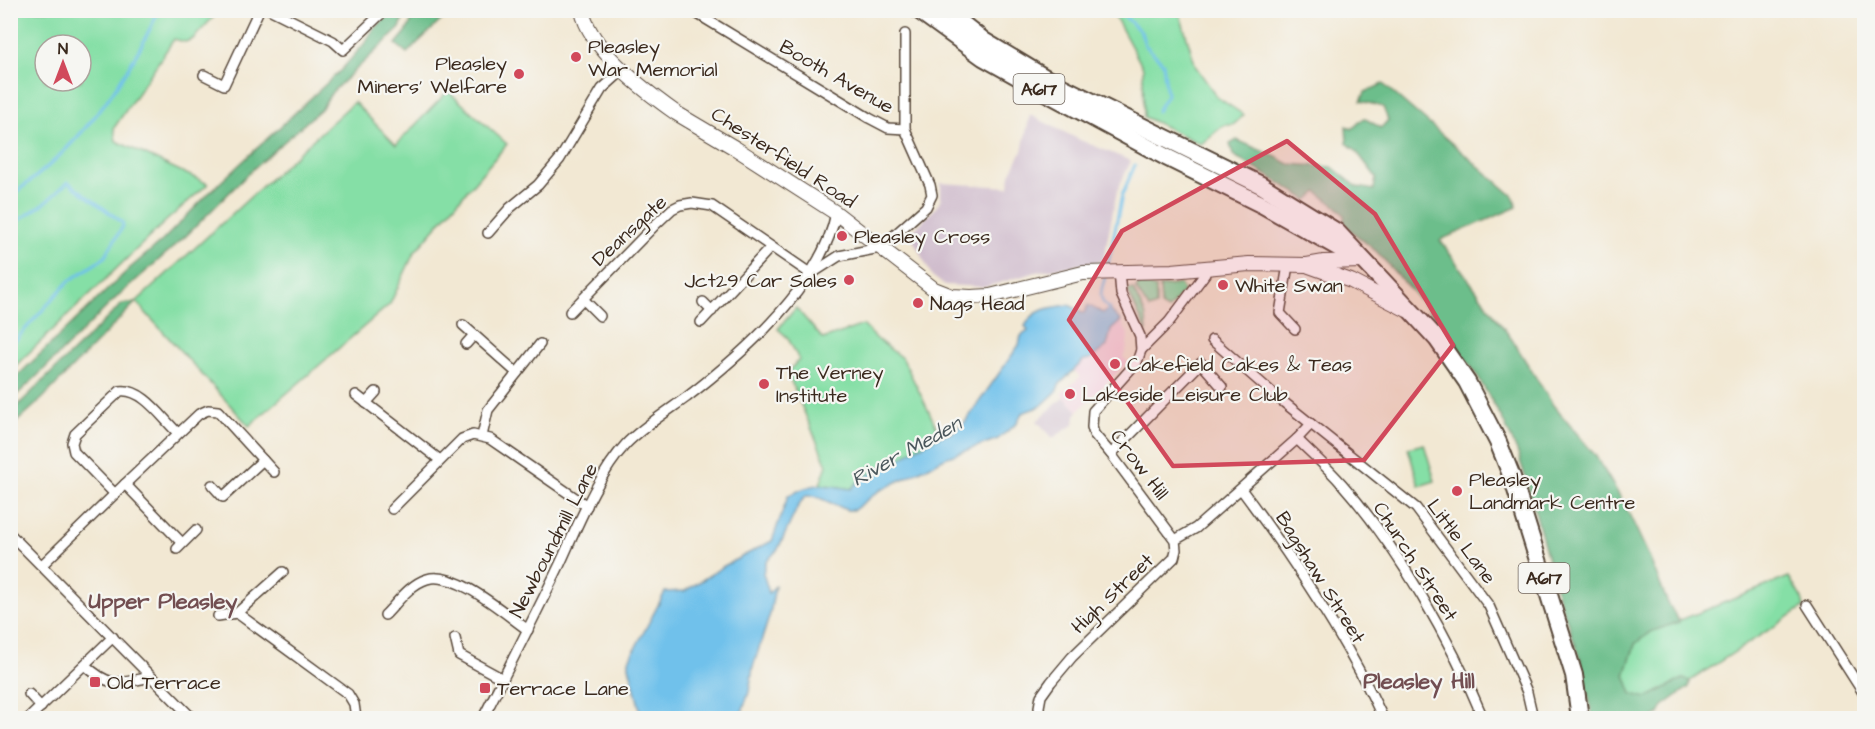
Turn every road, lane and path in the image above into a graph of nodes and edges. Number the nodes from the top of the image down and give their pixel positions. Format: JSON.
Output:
{"nodes":[{"id":1,"x":259,"y":10,"type":"edge"},
{"id":2,"x":271,"y":10,"type":"edge"},
{"id":3,"x":385,"y":10,"type":"edge"},
{"id":4,"x":582,"y":10,"type":"edge"},
{"id":5,"x":692,"y":10,"type":"edge"},
{"id":6,"x":918,"y":10,"type":"edge"},
{"id":7,"x":945,"y":10,"type":"edge"},
{"id":8,"x":905,"y":34,"type":"dead end"},
{"id":9,"x":622,"y":71,"type":"junction"},
{"id":10,"x":204,"y":75,"type":"dead end"},
{"id":11,"x":905,"y":129,"type":"junction"},
{"id":12,"x":836,"y":213,"type":"junction"},
{"id":13,"x":488,"y":233,"type":"dead end"},
{"id":14,"x":770,"y":248,"type":"junction"},
{"id":15,"x":880,"y":248,"type":"junction"},
{"id":16,"x":1363,"y":261,"type":"junction"},
{"id":17,"x":1288,"y":265,"type":"junction"},
{"id":18,"x":1307,"y":265,"type":"junction"},
{"id":19,"x":1205,"y":268,"type":"junction"},
{"id":20,"x":1117,"y":271,"type":"junction"},
{"id":21,"x":811,"y":274,"type":"junction"},
{"id":22,"x":583,"y":298,"type":"junction"},
{"id":23,"x":703,"y":302,"type":"dead end"},
{"id":24,"x":712,"y":311,"type":"junction"},
{"id":25,"x":570,"y":312,"type":"dead end"},
{"id":26,"x":1413,"y":313,"type":"junction"},
{"id":27,"x":600,"y":316,"type":"dead end"},
{"id":28,"x":701,"y":322,"type":"dead end"},
{"id":29,"x":463,"y":325,"type":"dead end"},
{"id":30,"x":1295,"y":328,"type":"dead end"},
{"id":31,"x":474,"y":335,"type":"junction"},
{"id":32,"x":1212,"y":340,"type":"dead end"},
{"id":33,"x":466,"y":344,"type":"dead end"},
{"id":34,"x":540,"y":344,"type":"dead end"},
{"id":35,"x":1141,"y":350,"type":"junction"},
{"id":36,"x":517,"y":373,"type":"junction"},
{"id":37,"x":1222,"y":387,"type":"dead end"},
{"id":38,"x":376,"y":392,"type":"dead end"},
{"id":39,"x":356,"y":395,"type":"dead end"},
{"id":40,"x":366,"y":403,"type":"junction"},
{"id":41,"x":1311,"y":424,"type":"junction"},
{"id":42,"x":178,"y":433,"type":"junction"},
{"id":43,"x":482,"y":436,"type":"junction"},
{"id":44,"x":1297,"y":439,"type":"junction"},
{"id":45,"x":1111,"y":454,"type":"junction"},
{"id":46,"x":263,"y":460,"type":"junction"},
{"id":47,"x":440,"y":460,"type":"junction"},
{"id":48,"x":274,"y":471,"type":"dead end"},
{"id":49,"x":125,"y":484,"type":"junction"},
{"id":50,"x":212,"y":485,"type":"dead end"},
{"id":51,"x":1241,"y":489,"type":"junction"},
{"id":52,"x":114,"y":493,"type":"junction"},
{"id":53,"x":587,"y":506,"type":"junction"},
{"id":54,"x":392,"y":509,"type":"dead end"},
{"id":55,"x":196,"y":530,"type":"dead end"},
{"id":56,"x":10,"y":534,"type":"edge"},
{"id":57,"x":1175,"y":540,"type":"junction"},
{"id":58,"x":42,"y":565,"type":"junction"},
{"id":59,"x":283,"y":572,"type":"dead end"},
{"id":60,"x":1807,"y":605,"type":"dead end"},
{"id":61,"x":237,"y":613,"type":"junction"},
{"id":62,"x":386,"y":615,"type":"dead end"},
{"id":63,"x":218,"y":616,"type":"dead end"},
{"id":64,"x":528,"y":630,"type":"junction"},
{"id":65,"x":113,"y":637,"type":"junction"},
{"id":66,"x":456,"y":638,"type":"dead end"},
{"id":67,"x":85,"y":665,"type":"junction"},
{"id":68,"x":151,"y":677,"type":"junction"},
{"id":69,"x":503,"y":679,"type":"junction"},
{"id":70,"x":29,"y":694,"type":"dead end"},
{"id":71,"x":1864,"y":694,"type":"edge"},
{"id":72,"x":41,"y":707,"type":"junction"},
{"id":73,"x":29,"y":718,"type":"edge"},
{"id":74,"x":192,"y":718,"type":"edge"},
{"id":75,"x":356,"y":718,"type":"edge"},
{"id":76,"x":483,"y":718,"type":"edge"},
{"id":77,"x":1040,"y":718,"type":"edge"},
{"id":78,"x":1383,"y":718,"type":"edge"},
{"id":79,"x":1483,"y":718,"type":"edge"},
{"id":80,"x":1533,"y":718,"type":"edge"},
{"id":81,"x":1580,"y":718,"type":"edge"}],
"edges":[{"from":1,"to":10,"type":"street"},
{"from":2,"to":3,"type":"street"},
{"from":4,"to":9,"type":"street","name":"Chesterfield Road"},
{"from":5,"to":11,"type":"street","name":"Booth Avenue"},
{"from":6,"to":16,"type":"highway","number":"A617"},
{"from":7,"to":16,"type":"highway","number":"A617"},
{"from":8,"to":11,"type":"street"},
{"from":9,"to":12,"type":"street","name":"Chesterfield Road"},
{"from":9,"to":13,"type":"street"},
{"from":11,"to":15,"type":"street"},
{"from":12,"to":15,"type":"street","name":"Chesterfield Road"},
{"from":12,"to":21,"type":"street","name":"Newboundmill Lane"},
{"from":14,"to":21,"type":"street","name":"Deansgate"},
{"from":14,"to":22,"type":"street","name":"Deansgate"},
{"from":14,"to":24,"type":"street"},
{"from":15,"to":20,"type":"street","name":"Chesterfield Road"},
{"from":15,"to":21,"type":"street","name":"Newboundmill Lane"},
{"from":16,"to":18,"type":"street"},
{"from":16,"to":26,"type":"highway","number":"A617"},
{"from":17,"to":18,"type":"street"},
{"from":17,"to":19,"type":"street"},
{"from":17,"to":30,"type":"street"},
{"from":18,"to":26,"type":"street"},
{"from":19,"to":20,"type":"street"},
{"from":19,"to":35,"type":"street","name":"Crow Hill"},
{"from":20,"to":35,"type":"street"},
{"from":21,"to":53,"type":"street","name":"Newboundmill Lane"},
{"from":22,"to":25,"type":"street","name":"Deansgate"},
{"from":22,"to":27,"type":"street"},
{"from":23,"to":24,"type":"street"},
{"from":24,"to":28,"type":"street"},
{"from":26,"to":81,"type":"highway","number":"A617"},
{"from":29,"to":31,"type":"street"},
{"from":31,"to":33,"type":"street"},
{"from":31,"to":36,"type":"street"},
{"from":32,"to":41,"type":"street","name":"Little Lane"},
{"from":34,"to":36,"type":"street"},
{"from":35,"to":45,"type":"street","name":"Crow Hill"},
{"from":36,"to":43,"type":"street"},
{"from":37,"to":45,"type":"street"},
{"from":38,"to":40,"type":"street"},
{"from":39,"to":40,"type":"street"},
{"from":40,"to":47,"type":"street"},
{"from":41,"to":44,"type":"street"},
{"from":41,"to":80,"type":"street","name":"Little Lane"},
{"from":42,"to":46,"type":"street"},
{"from":42,"to":49,"type":"street"},
{"from":42,"to":52,"type":"street"},
{"from":43,"to":47,"type":"street"},
{"from":43,"to":53,"type":"street"},
{"from":44,"to":51,"type":"street"},
{"from":44,"to":79,"type":"street","name":"Church Street"},
{"from":45,"to":57,"type":"street","name":"Crow Hill"},
{"from":46,"to":48,"type":"street"},
{"from":46,"to":50,"type":"street"},
{"from":47,"to":54,"type":"street"},
{"from":49,"to":52,"type":"street"},
{"from":49,"to":55,"type":"street"},
{"from":51,"to":57,"type":"street"},
{"from":51,"to":78,"type":"street","name":"Bagshaw Street"},
{"from":52,"to":58,"type":"street"},
{"from":53,"to":64,"type":"street","name":"Newboundmill Lane"},
{"from":56,"to":58,"type":"street"},
{"from":57,"to":77,"type":"street","name":"High Street"},
{"from":58,"to":65,"type":"street"},
{"from":59,"to":61,"type":"street"},
{"from":60,"to":71,"type":"street"},
{"from":61,"to":63,"type":"street"},
{"from":61,"to":75,"type":"street"},
{"from":62,"to":64,"type":"street"},
{"from":64,"to":69,"type":"street","name":"Newboundmill Lane"},
{"from":65,"to":67,"type":"street"},
{"from":65,"to":68,"type":"street"},
{"from":66,"to":69,"type":"street"},
{"from":67,"to":68,"type":"street"},
{"from":67,"to":72,"type":"street"},
{"from":68,"to":74,"type":"street"},
{"from":69,"to":76,"type":"street","name":"Newboundmill Lane"},
{"from":70,"to":72,"type":"street"},
{"from":72,"to":73,"type":"street"}]}
